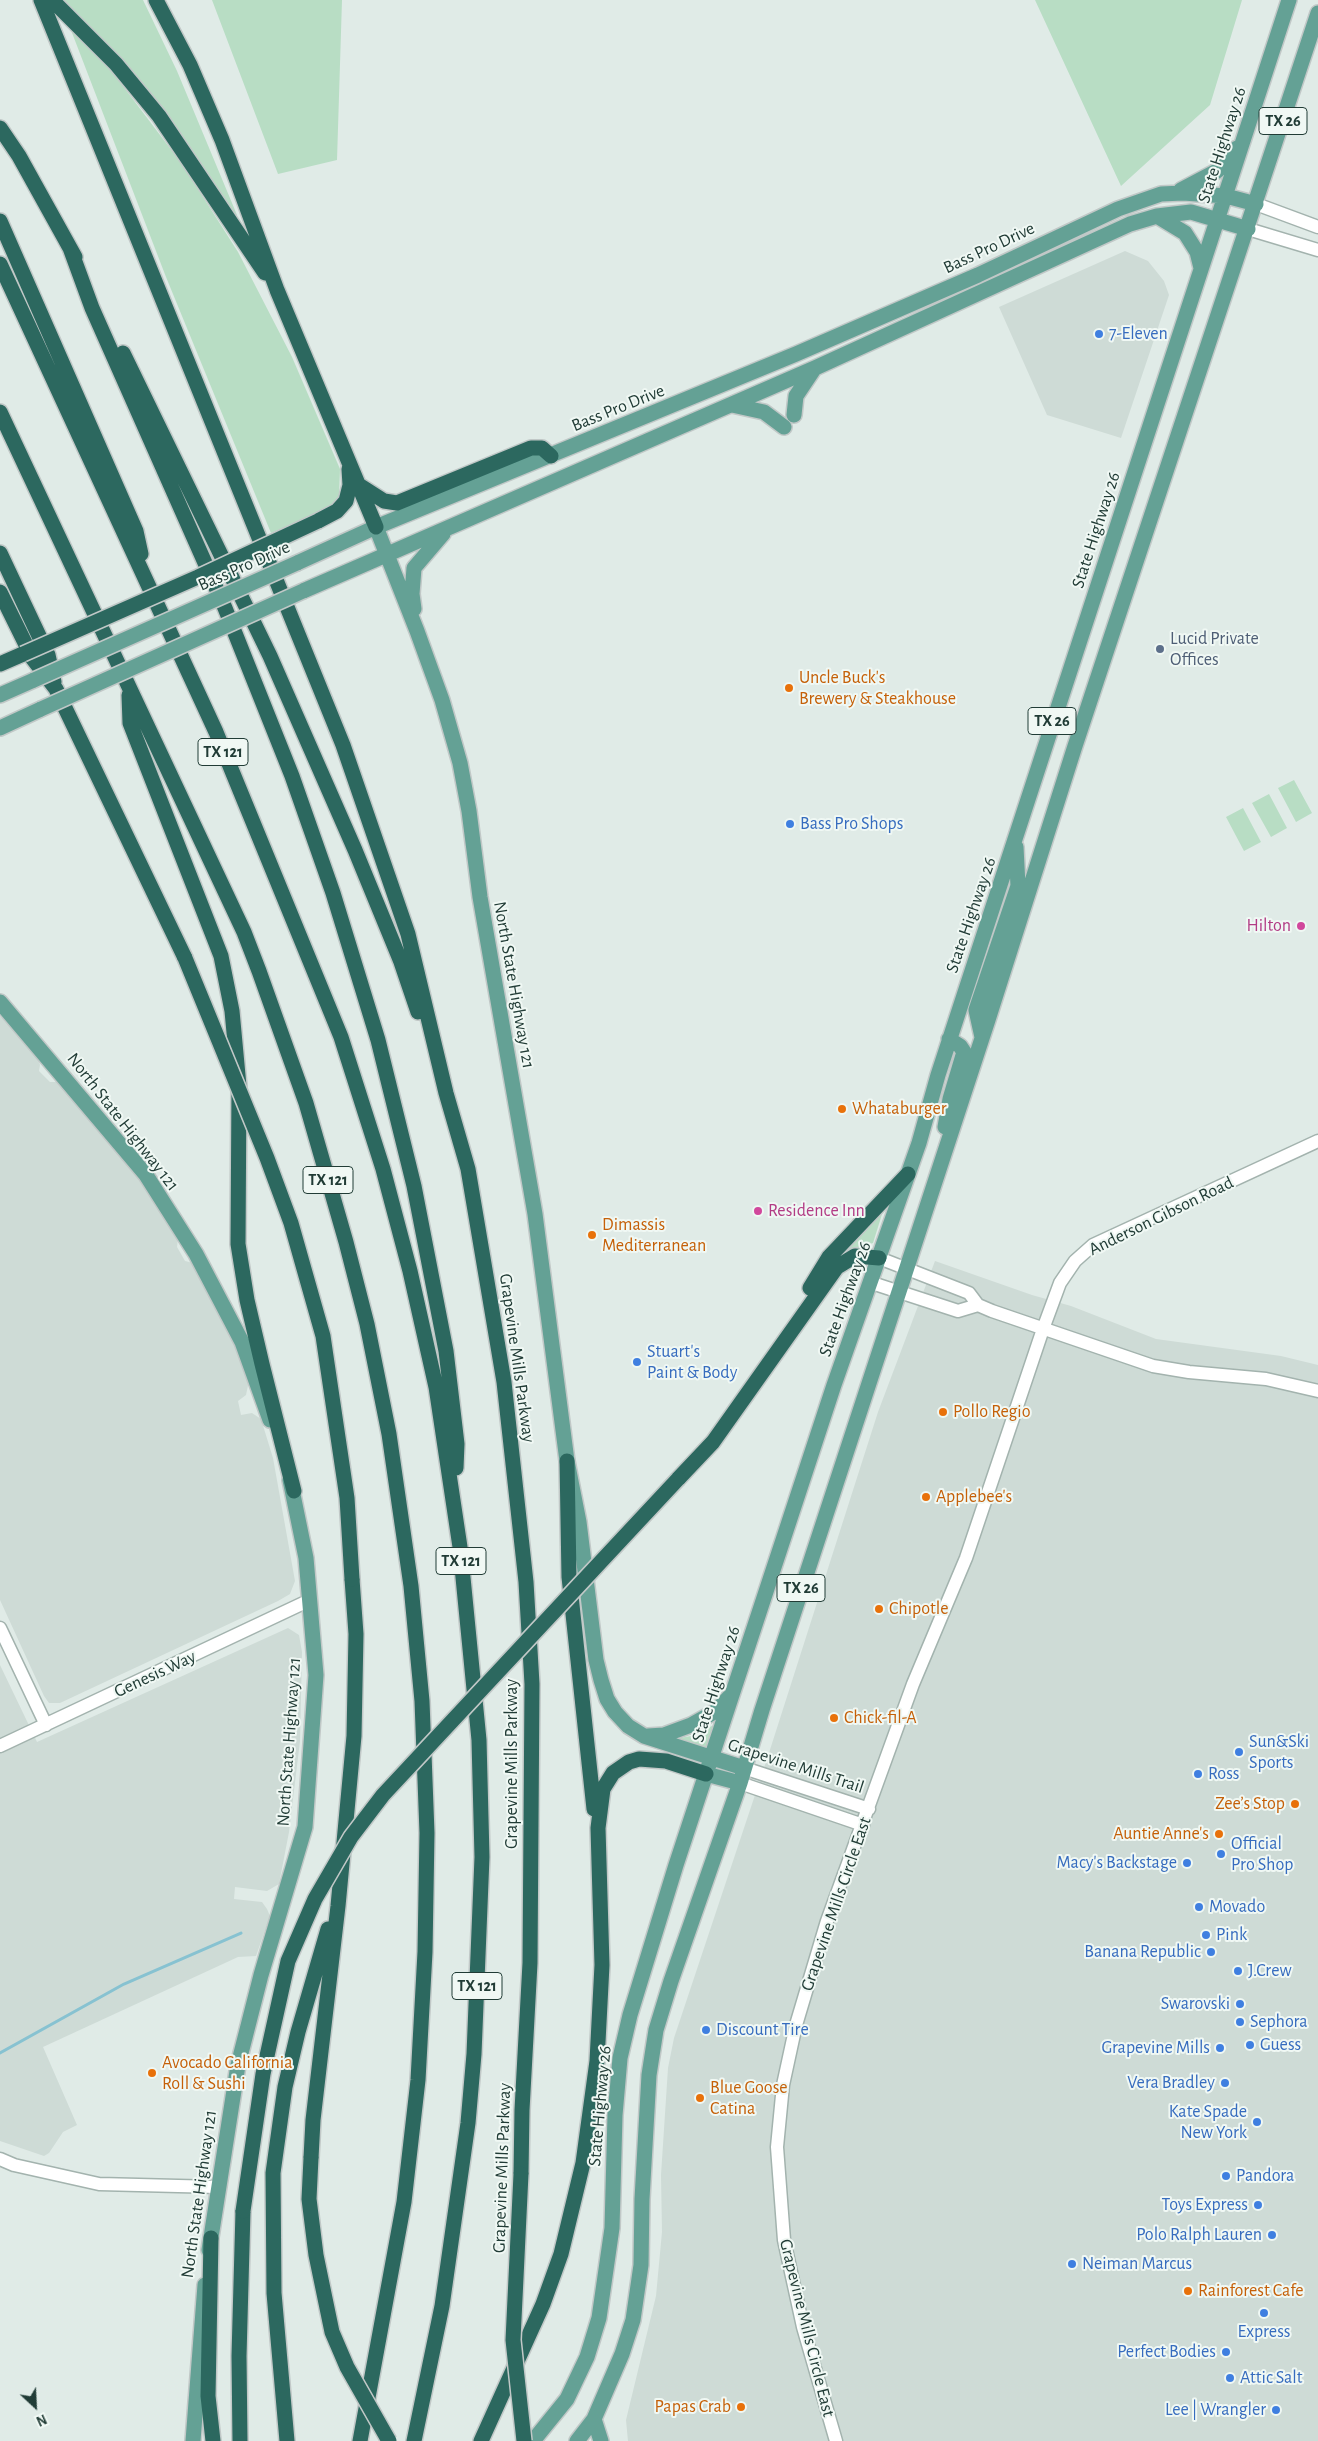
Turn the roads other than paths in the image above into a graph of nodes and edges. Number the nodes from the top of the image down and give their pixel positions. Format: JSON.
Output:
{"nodes":[{"id":1,"x":41,"y":0,"type":"edge"},
{"id":2,"x":52,"y":0,"type":"edge"},
{"id":3,"x":156,"y":0,"type":"edge"},
{"id":4,"x":1289,"y":0,"type":"edge"},
{"id":5,"x":1318,"y":13,"type":"edge"},
{"id":6,"x":0,"y":128,"type":"edge"},
{"id":7,"x":1245,"y":136,"type":"junction"},
{"id":8,"x":1161,"y":194,"type":"junction"},
{"id":9,"x":1226,"y":196,"type":"junction"},
{"id":10,"x":1256,"y":204,"type":"junction"},
{"id":11,"x":1157,"y":216,"type":"junction"},
{"id":12,"x":1217,"y":220,"type":"junction"},
{"id":13,"x":0,"y":221,"type":"edge"},
{"id":14,"x":1318,"y":227,"type":"edge"},
{"id":15,"x":1248,"y":229,"type":"junction"},
{"id":16,"x":1318,"y":250,"type":"edge"},
{"id":17,"x":0,"y":264,"type":"edge"},
{"id":18,"x":1201,"y":268,"type":"junction"},
{"id":19,"x":277,"y":290,"type":"junction"},
{"id":20,"x":815,"y":368,"type":"junction"},
{"id":21,"x":732,"y":405,"type":"junction"},
{"id":22,"x":0,"y":412,"type":"edge"},
{"id":23,"x":794,"y":414,"type":"dead end"},
{"id":24,"x":784,"y":427,"type":"dead end"},
{"id":25,"x":551,"y":456,"type":"junction"},
{"id":26,"x":167,"y":457,"type":"junction"},
{"id":27,"x":348,"y":460,"type":"junction"},
{"id":28,"x":359,"y":485,"type":"junction"},
{"id":29,"x":376,"y":527,"type":"junction"},
{"id":30,"x":452,"y":527,"type":"junction"},
{"id":31,"x":1111,"y":546,"type":"junction"},
{"id":32,"x":0,"y":553,"type":"edge"},
{"id":33,"x":1138,"y":554,"type":"junction"},
{"id":34,"x":387,"y":555,"type":"junction"},
{"id":35,"x":148,"y":585,"type":"junction"},
{"id":36,"x":0,"y":592,"type":"edge"},
{"id":37,"x":417,"y":631,"type":"junction"},
{"id":38,"x":0,"y":664,"type":"edge"},
{"id":39,"x":56,"y":689,"type":"junction"},
{"id":40,"x":129,"y":689,"type":"junction"},
{"id":41,"x":0,"y":695,"type":"edge"},
{"id":42,"x":0,"y":728,"type":"edge"},
{"id":43,"x":1015,"y":841,"type":"junction"},
{"id":44,"x":0,"y":1002,"type":"edge"},
{"id":45,"x":982,"y":1037,"type":"junction"},
{"id":46,"x":949,"y":1039,"type":"junction"},
{"id":47,"x":446,"y":1093,"type":"junction"},
{"id":48,"x":1318,"y":1141,"type":"edge"},
{"id":49,"x":946,"y":1148,"type":"junction"},
{"id":50,"x":908,"y":1174,"type":"junction"},
{"id":51,"x":879,"y":1258,"type":"junction"},
{"id":52,"x":906,"y":1269,"type":"junction"},
{"id":53,"x":872,"y":1283,"type":"junction"},
{"id":54,"x":899,"y":1292,"type":"junction"},
{"id":55,"x":978,"y":1305,"type":"junction"},
{"id":56,"x":1043,"y":1329,"type":"junction"},
{"id":57,"x":777,"y":1348,"type":"junction"},
{"id":58,"x":1318,"y":1391,"type":"edge"},
{"id":59,"x":567,"y":1461,"type":"junction"},
{"id":60,"x":294,"y":1491,"type":"junction"},
{"id":61,"x":455,"y":1504,"type":"junction"},
{"id":62,"x":310,"y":1600,"type":"junction"},
{"id":63,"x":0,"y":1628,"type":"edge"},
{"id":64,"x":733,"y":1692,"type":"junction"},
{"id":65,"x":46,"y":1724,"type":"junction"},
{"id":66,"x":644,"y":1736,"type":"junction"},
{"id":67,"x":0,"y":1746,"type":"edge"},
{"id":68,"x":711,"y":1758,"type":"junction"},
{"id":69,"x":744,"y":1768,"type":"junction"},
{"id":70,"x":706,"y":1774,"type":"junction"},
{"id":71,"x":740,"y":1783,"type":"junction"},
{"id":72,"x":869,"y":1809,"type":"junction"},
{"id":73,"x":863,"y":1825,"type":"junction"},
{"id":74,"x":598,"y":1828,"type":"junction"},
{"id":75,"x":340,"y":1889,"type":"junction"},
{"id":76,"x":0,"y":2159,"type":"edge"},
{"id":77,"x":218,"y":2187,"type":"junction"},
{"id":78,"x":210,"y":2238,"type":"junction"},
{"id":79,"x":594,"y":2419,"type":"junction"},
{"id":80,"x":193,"y":2441,"type":"edge"},
{"id":81,"x":213,"y":2441,"type":"edge"},
{"id":82,"x":240,"y":2441,"type":"edge"},
{"id":83,"x":287,"y":2441,"type":"edge"},
{"id":84,"x":360,"y":2441,"type":"edge"},
{"id":85,"x":389,"y":2441,"type":"edge"},
{"id":86,"x":414,"y":2441,"type":"edge"},
{"id":87,"x":481,"y":2441,"type":"edge"},
{"id":88,"x":524,"y":2441,"type":"edge"},
{"id":89,"x":533,"y":2441,"type":"edge"},
{"id":90,"x":577,"y":2441,"type":"edge"},
{"id":91,"x":600,"y":2441,"type":"edge"},
{"id":92,"x":836,"y":2441,"type":"edge"}],
"edges":[{"from":1,"to":47,"type":"highway"},
{"from":2,"to":19,"type":"highway"},
{"from":3,"to":19,"type":"highway"},
{"from":4,"to":7,"type":"main road","name":"State Highway 26","number":"TX 26"},
{"from":5,"to":10,"type":"main road","number":"TX 26"},
{"from":6,"to":26,"type":"highway"},
{"from":7,"to":8,"type":"main road"},
{"from":7,"to":9,"type":"main road","name":"State Highway 26","number":"TX 26"},
{"from":8,"to":9,"type":"main road","name":"Bass Pro Drive"},
{"from":8,"to":25,"type":"main road","name":"Bass Pro Drive"},
{"from":9,"to":10,"type":"main road","name":"Bass Pro Drive"},
{"from":9,"to":12,"type":"main road","name":"State Highway 26","number":"TX 26"},
{"from":10,"to":14,"type":"street"},
{"from":10,"to":15,"type":"main road","number":"TX 26"},
{"from":11,"to":12,"type":"main road","name":"Bass Pro Drive"},
{"from":11,"to":18,"type":"main road"},
{"from":11,"to":20,"type":"main road","name":"Bass Pro Drive"},
{"from":12,"to":15,"type":"main road","name":"Bass Pro Drive"},
{"from":12,"to":18,"type":"main road","name":"State Highway 26","number":"TX 26"},
{"from":13,"to":35,"type":"highway"},
{"from":15,"to":16,"type":"street"},
{"from":15,"to":33,"type":"main road","number":"TX 26"},
{"from":17,"to":35,"type":"highway","number":"TX 121"},
{"from":18,"to":31,"type":"main road","name":"State Highway 26","number":"TX 26"},
{"from":19,"to":27,"type":"highway"},
{"from":20,"to":21,"type":"main road","name":"Bass Pro Drive"},
{"from":20,"to":23,"type":"main road"},
{"from":21,"to":24,"type":"main road"},
{"from":21,"to":30,"type":"main road","name":"Bass Pro Drive"},
{"from":22,"to":40,"type":"highway","number":"TX 121"},
{"from":25,"to":28,"type":"highway"},
{"from":25,"to":29,"type":"main road","name":"Bass Pro Drive"},
{"from":26,"to":47,"type":"highway"},
{"from":26,"to":61,"type":"highway"},
{"from":27,"to":28,"type":"highway"},
{"from":27,"to":38,"type":"highway","bridge":true},
{"from":28,"to":29,"type":"highway"},
{"from":29,"to":34,"type":"main road","name":"North State Highway 121"},
{"from":29,"to":41,"type":"main road","name":"Bass Pro Drive","bridge":true},
{"from":30,"to":34,"type":"main road","name":"Bass Pro Drive"},
{"from":30,"to":37,"type":"main road"},
{"from":31,"to":33,"type":"main road"},
{"from":31,"to":43,"type":"main road","name":"State Highway 26","number":"TX 26"},
{"from":32,"to":39,"type":"highway"},
{"from":33,"to":45,"type":"main road","number":"TX 26"},
{"from":34,"to":37,"type":"main road","name":"North State Highway 121"},
{"from":34,"to":42,"type":"main road","name":"Bass Pro Drive","bridge":true},
{"from":35,"to":61,"type":"highway","number":"TX 121"},
{"from":36,"to":39,"type":"highway"},
{"from":37,"to":59,"type":"main road","name":"North State Highway 121"},
{"from":39,"to":75,"type":"highway","bridge":true},
{"from":40,"to":60,"type":"highway"},
{"from":40,"to":84,"type":"highway","number":"TX 121"},
{"from":43,"to":45,"type":"main road"},
{"from":43,"to":46,"type":"main road","name":"State Highway 26","number":"TX 26"},
{"from":44,"to":60,"type":"main road","name":"North State Highway 121"},
{"from":45,"to":49,"type":"main road","number":"TX 26"},
{"from":46,"to":49,"type":"main road"},
{"from":46,"to":50,"type":"main road","name":"State Highway 26","number":"TX 26"},
{"from":47,"to":88,"type":"highway","name":"Grapevine Mills Parkway","bridge":true},
{"from":48,"to":56,"type":"street","name":"Anderson Gibson Road"},
{"from":49,"to":52,"type":"main road","number":"TX 26"},
{"from":50,"to":51,"type":"main road","name":"State Highway 26","number":"TX 26"},
{"from":50,"to":57,"type":"highway"},
{"from":51,"to":52,"type":"street"},
{"from":51,"to":53,"type":"main road","name":"State Highway 26","number":"TX 26"},
{"from":51,"to":57,"type":"highway"},
{"from":52,"to":54,"type":"main road","number":"TX 26"},
{"from":52,"to":55,"type":"street"},
{"from":53,"to":54,"type":"street"},
{"from":53,"to":64,"type":"main road","name":"State Highway 26","number":"TX 26"},
{"from":54,"to":55,"type":"street"},
{"from":54,"to":69,"type":"main road","number":"TX 26"},
{"from":55,"to":56,"type":"street"},
{"from":56,"to":58,"type":"street"},
{"from":56,"to":72,"type":"street","name":"Grapevine Mills Circle East"},
{"from":57,"to":82,"type":"highway","bridge":true},
{"from":59,"to":66,"type":"main road","name":"North State Highway 121"},
{"from":59,"to":74,"type":"highway"},
{"from":60,"to":62,"type":"main road","name":"North State Highway 121"},
{"from":61,"to":86,"type":"highway","number":"TX 121"},
{"from":62,"to":65,"type":"street","name":"Genesis Way"},
{"from":62,"to":77,"type":"main road","name":"North State Highway 121"},
{"from":63,"to":65,"type":"street"},
{"from":64,"to":66,"type":"main road"},
{"from":64,"to":68,"type":"main road","name":"State Highway 26","number":"TX 26"},
{"from":65,"to":67,"type":"street","name":"Genesis Way"},
{"from":66,"to":68,"type":"main road","name":"Grapevine Mills Trail"},
{"from":68,"to":69,"type":"main road","name":"Grapevine Mills Trail"},
{"from":68,"to":70,"type":"main road","name":"State Highway 26","number":"TX 26"},
{"from":69,"to":71,"type":"main road","number":"TX 26"},
{"from":69,"to":72,"type":"street","name":"Grapevine Mills Trail"},
{"from":70,"to":71,"type":"main road","name":"Grapevine Mills Trail"},
{"from":70,"to":74,"type":"highway"},
{"from":70,"to":89,"type":"main road","name":"State Highway 26","number":"TX 26"},
{"from":71,"to":73,"type":"street","name":"Grapevine Mills Trail"},
{"from":71,"to":79,"type":"main road","number":"TX 26"},
{"from":72,"to":73,"type":"street","name":"Grapevine Mills Circle East"},
{"from":73,"to":92,"type":"street","name":"Grapevine Mills Circle East"},
{"from":74,"to":87,"type":"highway"},
{"from":75,"to":83,"type":"highway"},
{"from":75,"to":85,"type":"highway","bridge":true},
{"from":76,"to":77,"type":"street"},
{"from":77,"to":78,"type":"main road","name":"North State Highway 121"},
{"from":78,"to":80,"type":"main road","name":"North State Highway 121"},
{"from":78,"to":81,"type":"highway"},
{"from":79,"to":90,"type":"main road"},
{"from":79,"to":91,"type":"main road"}]}
